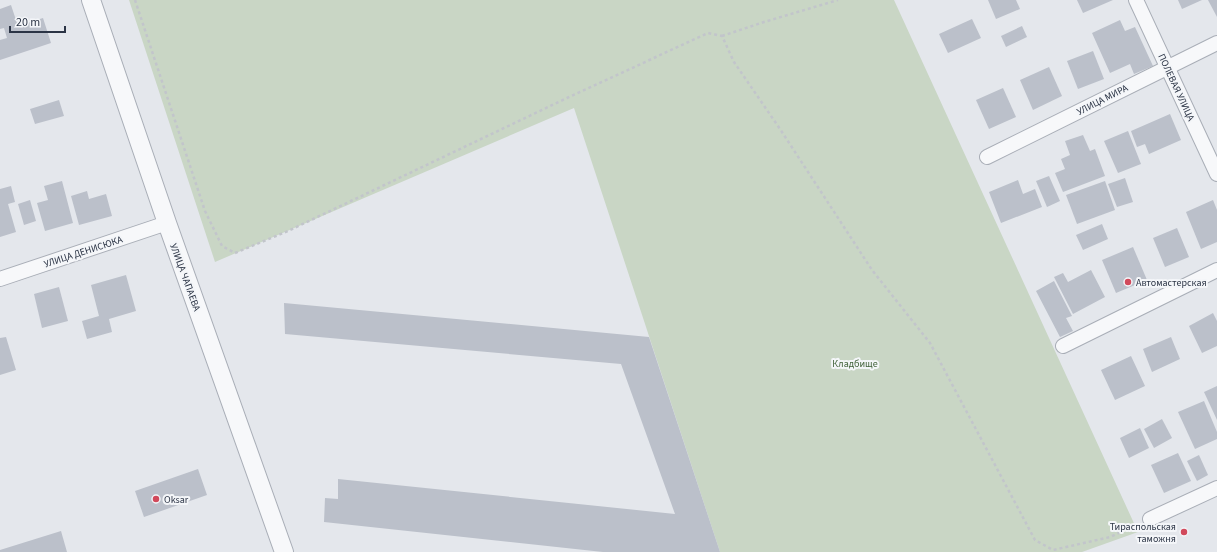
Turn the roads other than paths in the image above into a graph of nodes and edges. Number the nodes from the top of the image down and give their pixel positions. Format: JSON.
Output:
{"nodes":[{"id":1,"x":91,"y":0,"type":"edge"},
{"id":2,"x":1136,"y":0,"type":"edge"},
{"id":3,"x":1217,"y":43,"type":"edge"},
{"id":4,"x":1168,"y":66,"type":"junction"},
{"id":5,"x":987,"y":157,"type":"dead end"},
{"id":6,"x":1217,"y":174,"type":"edge"},
{"id":7,"x":167,"y":224,"type":"junction"},
{"id":8,"x":1217,"y":270,"type":"edge"},
{"id":9,"x":0,"y":279,"type":"edge"},
{"id":10,"x":1063,"y":346,"type":"dead end"},
{"id":11,"x":1217,"y":488,"type":"edge"},
{"id":12,"x":1150,"y":519,"type":"road end"},
{"id":13,"x":284,"y":552,"type":"edge"}],
"edges":[{"from":1,"to":7,"type":"street","name":"УЛИЦА ЧАПАЕВА"},
{"from":2,"to":4,"type":"street","name":"ПОЛЕВАЯ УЛИЦА"},
{"from":3,"to":4,"type":"street","name":"УЛИЦА МИРА"},
{"from":4,"to":5,"type":"street","name":"УЛИЦА МИРА"},
{"from":4,"to":6,"type":"street","name":"ПОЛЕВАЯ УЛИЦА"},
{"from":7,"to":9,"type":"street","name":"УЛИЦА ДЕНИСЮКА"},
{"from":7,"to":13,"type":"street","name":"УЛИЦА ЧАПАЕВА"},
{"from":8,"to":10,"type":"street"},
{"from":11,"to":12,"type":"street"}]}
